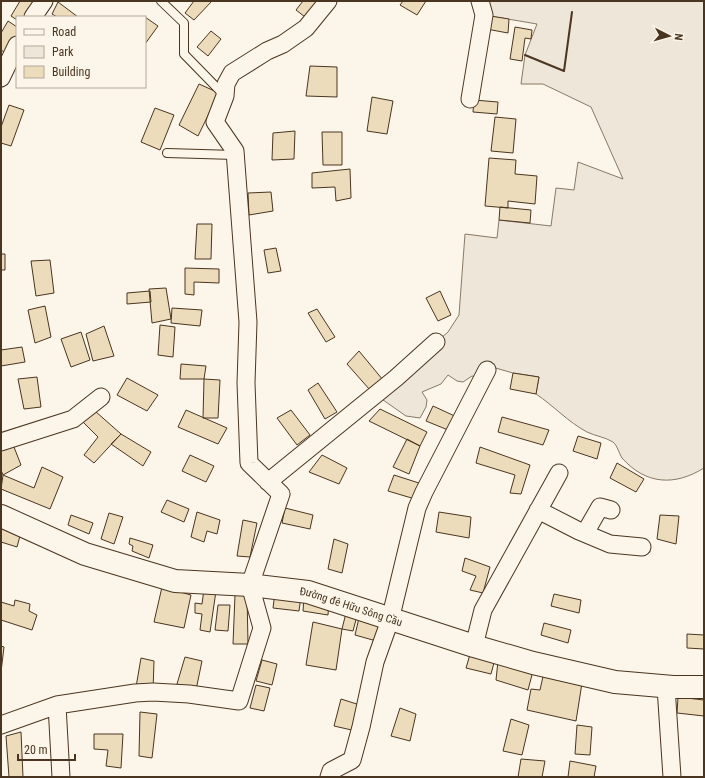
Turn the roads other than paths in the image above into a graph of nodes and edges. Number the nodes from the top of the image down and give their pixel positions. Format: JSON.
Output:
{"nodes":[{"id":1,"x":44,"y":1,"type":"edge"},
{"id":2,"x":161,"y":1,"type":"edge"},
{"id":3,"x":328,"y":1,"type":"edge"},
{"id":4,"x":480,"y":1,"type":"edge"},
{"id":5,"x":34,"y":16,"type":"edge"},
{"id":6,"x":16,"y":46,"type":"edge"},
{"id":7,"x":1,"y":78,"type":"edge"},
{"id":8,"x":225,"y":96,"type":"junction"},
{"id":9,"x":470,"y":99,"type":"dead end"},
{"id":10,"x":167,"y":153,"type":"dead end"},
{"id":11,"x":235,"y":155,"type":"junction"},
{"id":12,"x":436,"y":342,"type":"dead end"},
{"id":13,"x":487,"y":370,"type":"dead end"},
{"id":14,"x":101,"y":397,"type":"dead end"},
{"id":15,"x":1,"y":442,"type":"edge"},
{"id":16,"x":558,"y":473,"type":"dead end"},
{"id":17,"x":268,"y":482,"type":"junction"},
{"id":18,"x":538,"y":510,"type":"junction"},
{"id":19,"x":611,"y":510,"type":"dead end"},
{"id":20,"x":1,"y":516,"type":"edge"},
{"id":21,"x":585,"y":533,"type":"junction"},
{"id":22,"x":642,"y":547,"type":"dead end"},
{"id":23,"x":250,"y":585,"type":"junction"},
{"id":24,"x":390,"y":620,"type":"junction"},
{"id":25,"x":474,"y":646,"type":"junction"},
{"id":26,"x":666,"y":687,"type":"junction"},
{"id":27,"x":704,"y":687,"type":"edge"},
{"id":28,"x":57,"y":705,"type":"junction"},
{"id":29,"x":1,"y":725,"type":"edge"},
{"id":30,"x":61,"y":777,"type":"edge"},
{"id":31,"x":329,"y":777,"type":"edge"},
{"id":32,"x":672,"y":777,"type":"edge"}],
"edges":[{"from":1,"to":5,"type":"street"},
{"from":2,"to":8,"type":"lane"},
{"from":3,"to":8,"type":"street"},
{"from":4,"to":9,"type":"street"},
{"from":6,"to":7,"type":"street"},
{"from":8,"to":11,"type":"street"},
{"from":10,"to":11,"type":"lane"},
{"from":11,"to":17,"type":"street"},
{"from":12,"to":17,"type":"street"},
{"from":13,"to":24,"type":"street"},
{"from":14,"to":15,"type":"street"},
{"from":16,"to":18,"type":"street"},
{"from":17,"to":23,"type":"street"},
{"from":18,"to":21,"type":"street"},
{"from":18,"to":25,"type":"street"},
{"from":19,"to":21,"type":"street"},
{"from":20,"to":23,"type":"main road","name":"Đường đê Hữu Sông Cầu"},
{"from":21,"to":22,"type":"street"},
{"from":23,"to":24,"type":"main road","name":"Đường đê Hữu Sông Cầu"},
{"from":23,"to":28,"type":"street"},
{"from":24,"to":25,"type":"main road","name":"Đường đê Hữu Sông Cầu"},
{"from":24,"to":31,"type":"street"},
{"from":25,"to":26,"type":"main road","name":"Đường đê Hữu Sông Cầu"},
{"from":26,"to":27,"type":"main road","name":"Đường đê Hữu Sông Cầu"},
{"from":26,"to":32,"type":"street"},
{"from":28,"to":29,"type":"street"},
{"from":28,"to":30,"type":"street"}]}
